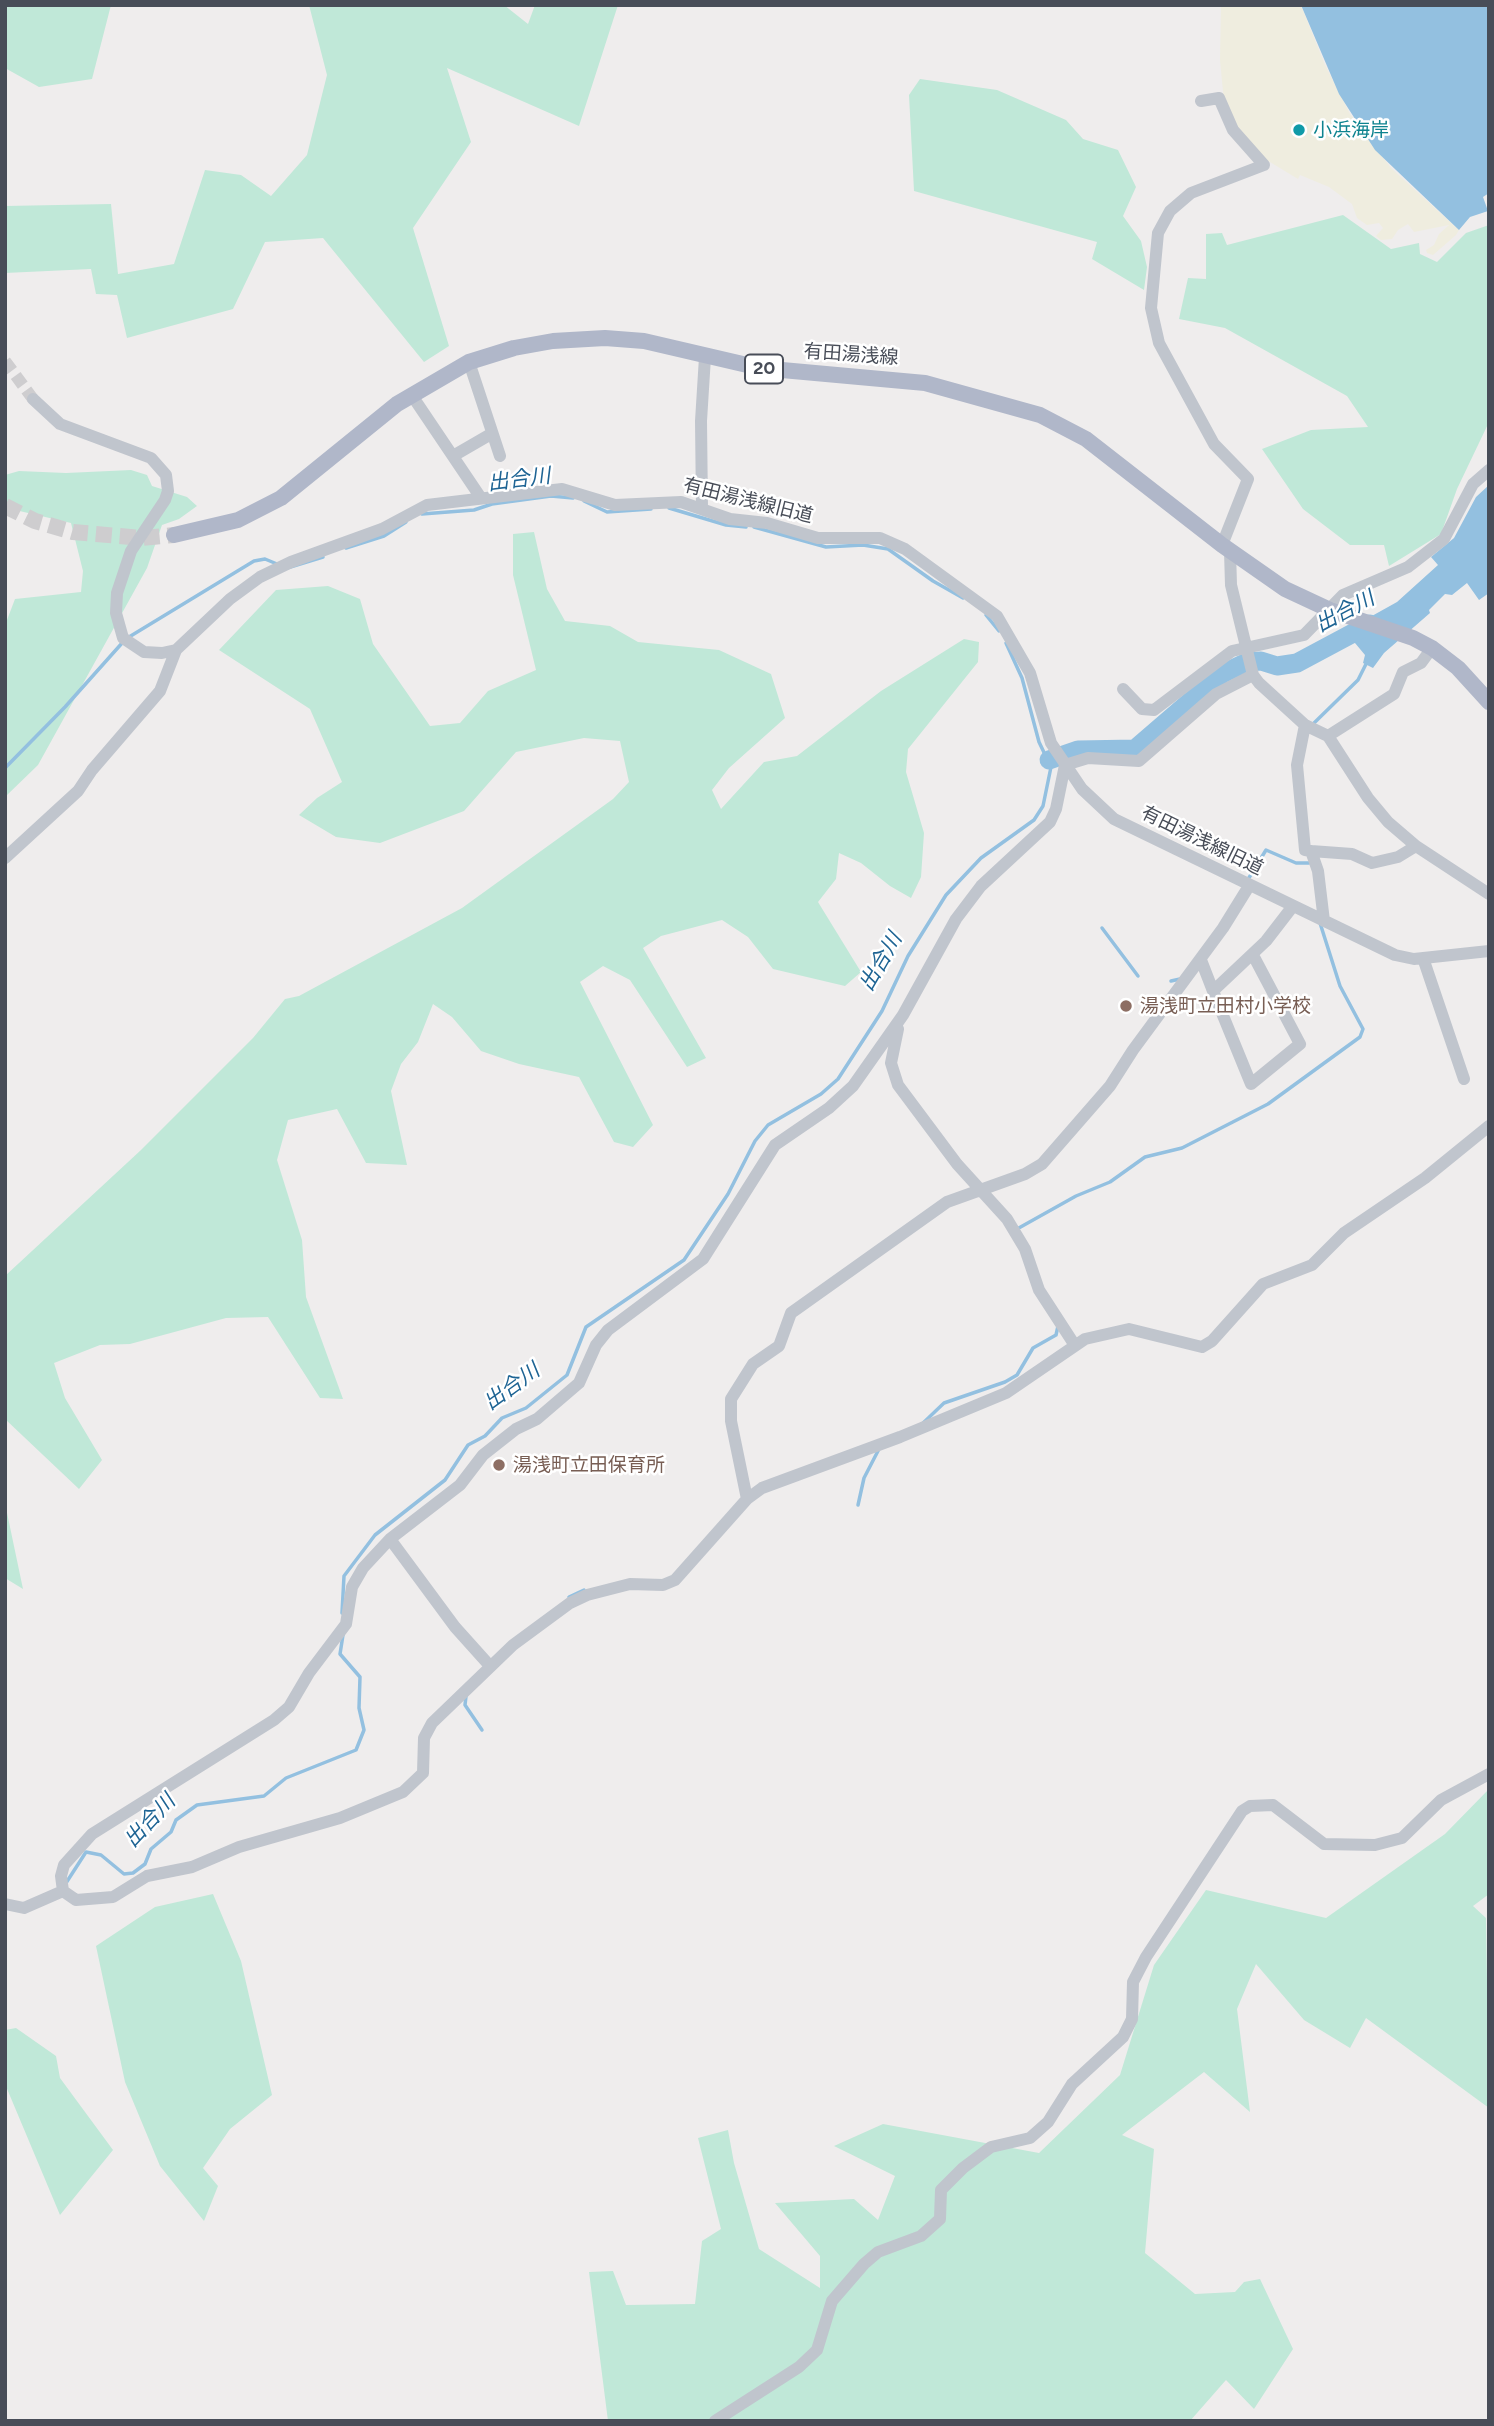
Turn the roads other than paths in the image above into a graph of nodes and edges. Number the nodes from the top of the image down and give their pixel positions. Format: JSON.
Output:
{"nodes":[{"id":1,"x":1201,"y":101,"type":"dead end"},
{"id":2,"x":705,"y":356,"type":"junction"},
{"id":3,"x":469,"y":362,"type":"junction"},
{"id":4,"x":411,"y":394,"type":"junction"},
{"id":5,"x":33,"y":399,"type":"tunnel mouth"},
{"id":6,"x":491,"y":434,"type":"junction"},
{"id":7,"x":453,"y":456,"type":"junction"},
{"id":8,"x":500,"y":456,"type":"dead end"},
{"id":9,"x":1489,"y":470,"type":"edge"},
{"id":10,"x":481,"y":498,"type":"junction"},
{"id":11,"x":702,"y":509,"type":"junction"},
{"id":12,"x":174,"y":535,"type":"tunnel mouth"},
{"id":13,"x":1226,"y":548,"type":"junction"},
{"id":14,"x":1330,"y":610,"type":"junction"},
{"id":15,"x":1245,"y":647,"type":"junction"},
{"id":16,"x":1432,"y":648,"type":"junction"},
{"id":17,"x":176,"y":650,"type":"junction"},
{"id":18,"x":1253,"y":675,"type":"junction"},
{"id":19,"x":1123,"y":690,"type":"dead end"},
{"id":20,"x":1489,"y":702,"type":"edge"},
{"id":21,"x":1305,"y":725,"type":"junction"},
{"id":22,"x":1328,"y":736,"type":"junction"},
{"id":23,"x":1065,"y":765,"type":"junction"},
{"id":24,"x":1416,"y":846,"type":"junction"},
{"id":25,"x":1311,"y":851,"type":"junction"},
{"id":26,"x":5,"y":858,"type":"edge"},
{"id":27,"x":1249,"y":886,"type":"junction"},
{"id":28,"x":1489,"y":894,"type":"edge"},
{"id":29,"x":1293,"y":906,"type":"junction"},
{"id":30,"x":1324,"y":921,"type":"junction"},
{"id":31,"x":1489,"y":951,"type":"edge"},
{"id":32,"x":1253,"y":955,"type":"junction"},
{"id":33,"x":1423,"y":958,"type":"junction"},
{"id":34,"x":1201,"y":960,"type":"junction"},
{"id":35,"x":1213,"y":991,"type":"junction"},
{"id":36,"x":903,"y":1015,"type":"junction"},
{"id":37,"x":1464,"y":1079,"type":"dead end"},
{"id":38,"x":1489,"y":1126,"type":"edge"},
{"id":39,"x":982,"y":1190,"type":"junction"},
{"id":40,"x":1074,"y":1344,"type":"junction"},
{"id":41,"x":747,"y":1499,"type":"junction"},
{"id":42,"x":390,"y":1539,"type":"junction"},
{"id":43,"x":490,"y":1666,"type":"junction"},
{"id":44,"x":1489,"y":1774,"type":"edge"},
{"id":45,"x":63,"y":1891,"type":"junction"},
{"id":46,"x":5,"y":1905,"type":"edge"},
{"id":47,"x":715,"y":2421,"type":"edge"}],
"edges":[{"from":1,"to":13,"type":"street"},
{"from":2,"to":3,"type":"main road","name":"有田湯浅線","number":"20"},
{"from":2,"to":11,"type":"street"},
{"from":2,"to":13,"type":"main road","name":"有田湯浅線","number":"20"},
{"from":3,"to":4,"type":"main road","name":"有田湯浅線","number":"20"},
{"from":3,"to":6,"type":"street"},
{"from":4,"to":7,"type":"street"},
{"from":4,"to":12,"type":"main road","name":"有田湯浅線","number":"20"},
{"from":5,"to":17,"type":"street"},
{"from":6,"to":7,"type":"street"},
{"from":6,"to":8,"type":"street"},
{"from":7,"to":10,"type":"street"},
{"from":9,"to":14,"type":"street"},
{"from":10,"to":11,"type":"street","name":"有田湯浅線旧道"},
{"from":10,"to":17,"type":"street","name":"有田湯浅線旧道"},
{"from":11,"to":23,"type":"street","name":"有田湯浅線旧道"},
{"from":13,"to":14,"type":"main road","name":"有田湯浅線","number":"20"},
{"from":13,"to":15,"type":"street"},
{"from":14,"to":15,"type":"street"},
{"from":14,"to":16,"type":"main road","name":"有田湯浅線","number":"20"},
{"from":15,"to":18,"type":"street"},
{"from":15,"to":19,"type":"street"},
{"from":16,"to":20,"type":"main road","name":"有田湯浅線","number":"20"},
{"from":16,"to":22,"type":"street"},
{"from":17,"to":26,"type":"street"},
{"from":18,"to":21,"type":"street"},
{"from":18,"to":23,"type":"street"},
{"from":21,"to":22,"type":"street"},
{"from":21,"to":25,"type":"street"},
{"from":22,"to":24,"type":"street"},
{"from":23,"to":27,"type":"street","name":"有田湯浅線旧道"},
{"from":23,"to":36,"type":"street"},
{"from":24,"to":25,"type":"street"},
{"from":24,"to":28,"type":"street"},
{"from":25,"to":30,"type":"street"},
{"from":27,"to":29,"type":"street","name":"有田湯浅線旧道"},
{"from":27,"to":34,"type":"street"},
{"from":29,"to":30,"type":"street","name":"有田湯浅線旧道"},
{"from":29,"to":32,"type":"street"},
{"from":30,"to":33,"type":"street","name":"有田湯浅線旧道"},
{"from":31,"to":33,"type":"street","name":"有田湯浅線旧道"},
{"from":32,"to":35,"type":"street"},
{"from":32,"to":35,"type":"street"},
{"from":33,"to":37,"type":"street"},
{"from":34,"to":35,"type":"street"},
{"from":34,"to":39,"type":"street"},
{"from":36,"to":39,"type":"street"},
{"from":36,"to":42,"type":"street"},
{"from":38,"to":40,"type":"street"},
{"from":39,"to":40,"type":"street"},
{"from":39,"to":41,"type":"street"},
{"from":40,"to":41,"type":"street"},
{"from":41,"to":43,"type":"street"},
{"from":42,"to":43,"type":"street"},
{"from":42,"to":45,"type":"street"},
{"from":43,"to":45,"type":"street"},
{"from":44,"to":47,"type":"street"},
{"from":45,"to":46,"type":"street"}]}
